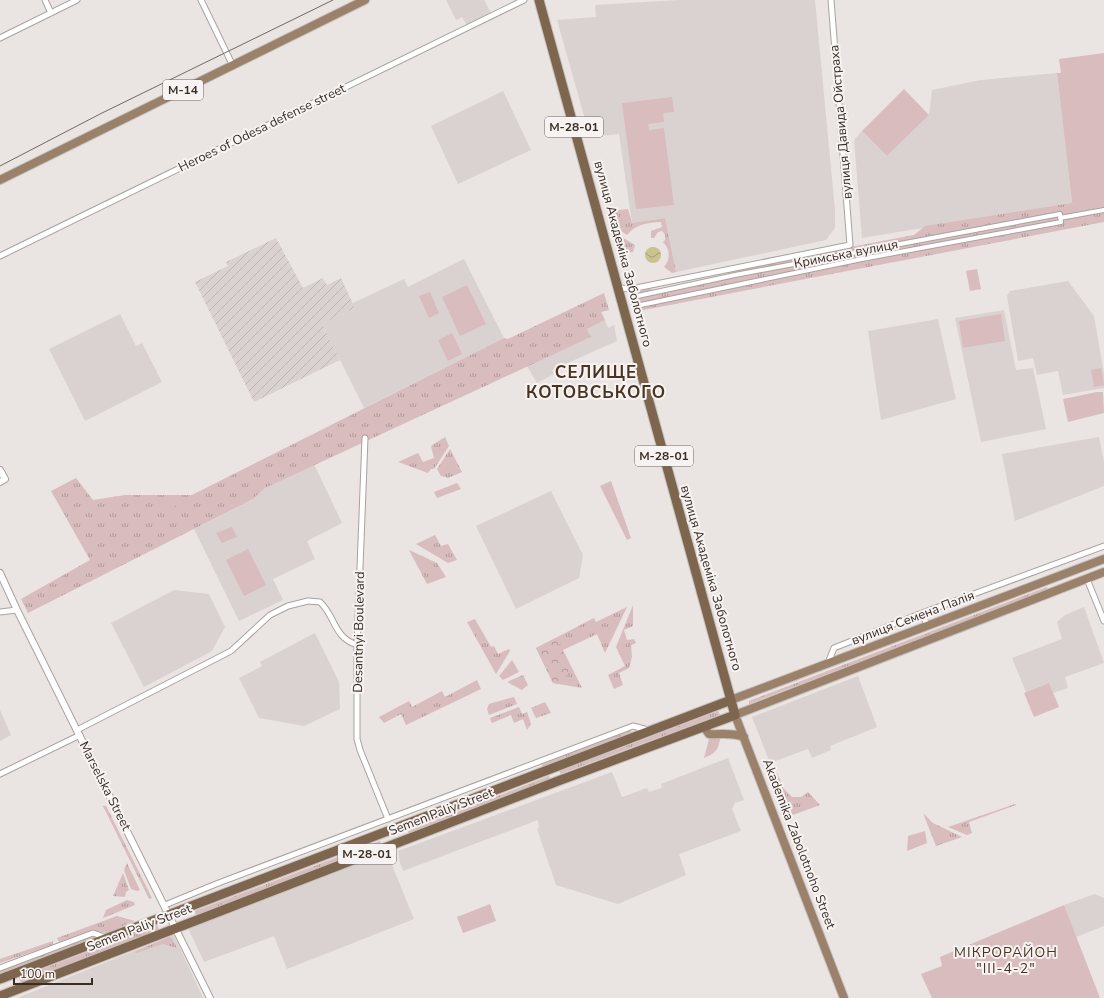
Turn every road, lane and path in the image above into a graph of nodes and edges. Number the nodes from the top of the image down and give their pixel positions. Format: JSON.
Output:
{"nodes":[{"id":1,"x":45,"y":0,"type":"edge"},
{"id":2,"x":77,"y":0,"type":"edge"},
{"id":3,"x":201,"y":0,"type":"edge"},
{"id":4,"x":365,"y":0,"type":"edge"},
{"id":5,"x":524,"y":0,"type":"edge"},
{"id":6,"x":539,"y":0,"type":"edge"},
{"id":7,"x":831,"y":0,"type":"edge"},
{"id":8,"x":51,"y":13,"type":"junction"},
{"id":9,"x":0,"y":38,"type":"edge"},
{"id":10,"x":233,"y":66,"type":"junction"},
{"id":11,"x":0,"y":180,"type":"edge"},
{"id":12,"x":1104,"y":210,"type":"edge"},
{"id":13,"x":1060,"y":218,"type":"junction"},
{"id":14,"x":850,"y":245,"type":"joint"},
{"id":15,"x":0,"y":256,"type":"edge"},
{"id":16,"x":620,"y":288,"type":"junction"},
{"id":17,"x":633,"y":297,"type":"dead end"},
{"id":18,"x":636,"y":306,"type":"dead end"},
{"id":19,"x":365,"y":438,"type":"dead end"},
{"id":20,"x":0,"y":470,"type":"edge"},
{"id":21,"x":2,"y":481,"type":"edge"},
{"id":22,"x":1104,"y":546,"type":"edge"},
{"id":23,"x":1104,"y":559,"type":"edge"},
{"id":24,"x":1104,"y":572,"type":"edge"},
{"id":25,"x":0,"y":573,"type":"edge"},
{"id":26,"x":1049,"y":579,"type":"junction"},
{"id":27,"x":1087,"y":579,"type":"junction"},
{"id":28,"x":1053,"y":591,"type":"junction"},
{"id":29,"x":16,"y":610,"type":"junction"},
{"id":30,"x":0,"y":612,"type":"edge"},
{"id":31,"x":922,"y":613,"type":"junction"},
{"id":32,"x":1104,"y":621,"type":"edge"},
{"id":33,"x":927,"y":626,"type":"junction"},
{"id":34,"x":357,"y":645,"type":"junction"},
{"id":35,"x":828,"y":663,"type":"junction"},
{"id":36,"x":731,"y":700,"type":"junction"},
{"id":37,"x":735,"y":715,"type":"junction"},
{"id":38,"x":704,"y":727,"type":"junction"},
{"id":39,"x":650,"y":730,"type":"junction"},
{"id":40,"x":78,"y":733,"type":"junction"},
{"id":41,"x":744,"y":737,"type":"junction"},
{"id":42,"x":553,"y":767,"type":"junction"},
{"id":43,"x":0,"y":774,"type":"edge"},
{"id":44,"x":558,"y":780,"type":"junction"},
{"id":45,"x":388,"y":819,"type":"junction"},
{"id":46,"x":381,"y":834,"type":"junction"},
{"id":47,"x":387,"y":847,"type":"junction"},
{"id":48,"x":165,"y":905,"type":"junction"},
{"id":49,"x":170,"y":915,"type":"junction"},
{"id":50,"x":176,"y":928,"type":"junction"},
{"id":51,"x":107,"y":938,"type":"junction"},
{"id":52,"x":0,"y":968,"type":"edge"},
{"id":53,"x":14,"y":974,"type":"junction"},
{"id":54,"x":0,"y":979,"type":"edge"},
{"id":55,"x":19,"y":989,"type":"junction"},
{"id":56,"x":0,"y":996,"type":"edge"},
{"id":57,"x":210,"y":998,"type":"edge"},
{"id":58,"x":844,"y":998,"type":"edge"}],
"edges":[{"from":1,"to":8,"type":"street"},
{"from":2,"to":8,"type":"street"},
{"from":3,"to":10,"type":"street"},
{"from":4,"to":10,"type":"main road","number":"М-14"},
{"from":5,"to":15,"type":"street","name":"Heroes of Odesa defense street"},
{"from":6,"to":16,"type":"highway","name":"вулиця Академіка Заболотного","number":"М-28-01"},
{"from":7,"to":14,"type":"street","name":"вулиця Давида Ойстраха"},
{"from":8,"to":9,"type":"street"},
{"from":10,"to":11,"type":"main road","number":"М-14"},
{"from":12,"to":13,"type":"street","name":"Кримська вулиця"},
{"from":13,"to":17,"type":"street"},
{"from":13,"to":18,"type":"street","name":"Кримська вулиця"},
{"from":14,"to":16,"type":"street","name":"Кримська вулиця"},
{"from":16,"to":36,"type":"highway","name":"вулиця Академіка Заболотного","number":"М-28-01"},
{"from":19,"to":34,"type":"street","name":"Desantnyi Boulevard"},
{"from":20,"to":21,"type":"street"},
{"from":22,"to":31,"type":"street"},
{"from":23,"to":26,"type":"main road","name":"вулиця Семена Палія"},
{"from":24,"to":27,"type":"main road","name":"вулиця Семена Палія"},
{"from":25,"to":29,"type":"street","name":"Marselska Street"},
{"from":26,"to":28,"type":"main road"},
{"from":26,"to":33,"type":"main road","name":"вулиця Семена Палія"},
{"from":27,"to":28,"type":"main road","name":"вулиця Семена Палія"},
{"from":27,"to":32,"type":"street"},
{"from":28,"to":37,"type":"main road","name":"вулиця Семена Палія"},
{"from":29,"to":30,"type":"street"},
{"from":29,"to":40,"type":"street","name":"Marselska Street"},
{"from":31,"to":33,"type":"street"},
{"from":31,"to":35,"type":"street"},
{"from":33,"to":35,"type":"main road","name":"вулиця Семена Палія"},
{"from":34,"to":40,"type":"street"},
{"from":34,"to":45,"type":"street","name":"Desantnyi Boulevard"},
{"from":35,"to":36,"type":"main road","name":"вулиця Семена Палія"},
{"from":36,"to":37,"type":"highway","name":"Akademika Zabolotnoho Street","number":"М-28-01"},
{"from":36,"to":39,"type":"highway","name":"Semen Paliy Street","number":"М-28-01"},
{"from":37,"to":38,"type":"highway","name":"Semen Paliy Street","number":"М-28-01"},
{"from":37,"to":41,"type":"main road","name":"Akademika Zabolotnoho Street"},
{"from":38,"to":41,"type":"main road"},
{"from":38,"to":44,"type":"highway","name":"Semen Paliy Street","number":"М-28-01"},
{"from":39,"to":42,"type":"highway","name":"Semen Paliy Street","number":"М-28-01"},
{"from":39,"to":45,"type":"street"},
{"from":40,"to":43,"type":"street"},
{"from":40,"to":48,"type":"street","name":"Marselska Street"},
{"from":41,"to":58,"type":"main road","name":"Akademika Zabolotnoho Street"},
{"from":42,"to":44,"type":"highway"},
{"from":42,"to":46,"type":"highway","name":"Semen Paliy Street","number":"М-28-01"},
{"from":44,"to":47,"type":"highway","name":"Semen Paliy Street","number":"М-28-01"},
{"from":45,"to":48,"type":"street"},
{"from":46,"to":47,"type":"highway"},
{"from":46,"to":49,"type":"highway","name":"Semen Paliy Street","number":"М-28-01"},
{"from":47,"to":50,"type":"highway","name":"Semen Paliy Street","number":"М-28-01"},
{"from":48,"to":49,"type":"street","name":"Marselska Street"},
{"from":49,"to":50,"type":"street","name":"Marselska Street"},
{"from":49,"to":51,"type":"highway","name":"Semen Paliy Street","number":"М-28-01"},
{"from":50,"to":55,"type":"highway","name":"Semen Paliy Street","number":"М-28-01"},
{"from":50,"to":57,"type":"street","name":"Marselska Street"},
{"from":51,"to":52,"type":"street"},
{"from":51,"to":53,"type":"highway","name":"Semen Paliy Street","number":"М-28-01"},
{"from":53,"to":54,"type":"highway","name":"Semen Paliy Street","number":"М-28-01"},
{"from":53,"to":55,"type":"highway"},
{"from":55,"to":56,"type":"highway","name":"Semen Paliy Street","number":"М-28-01"}]}
